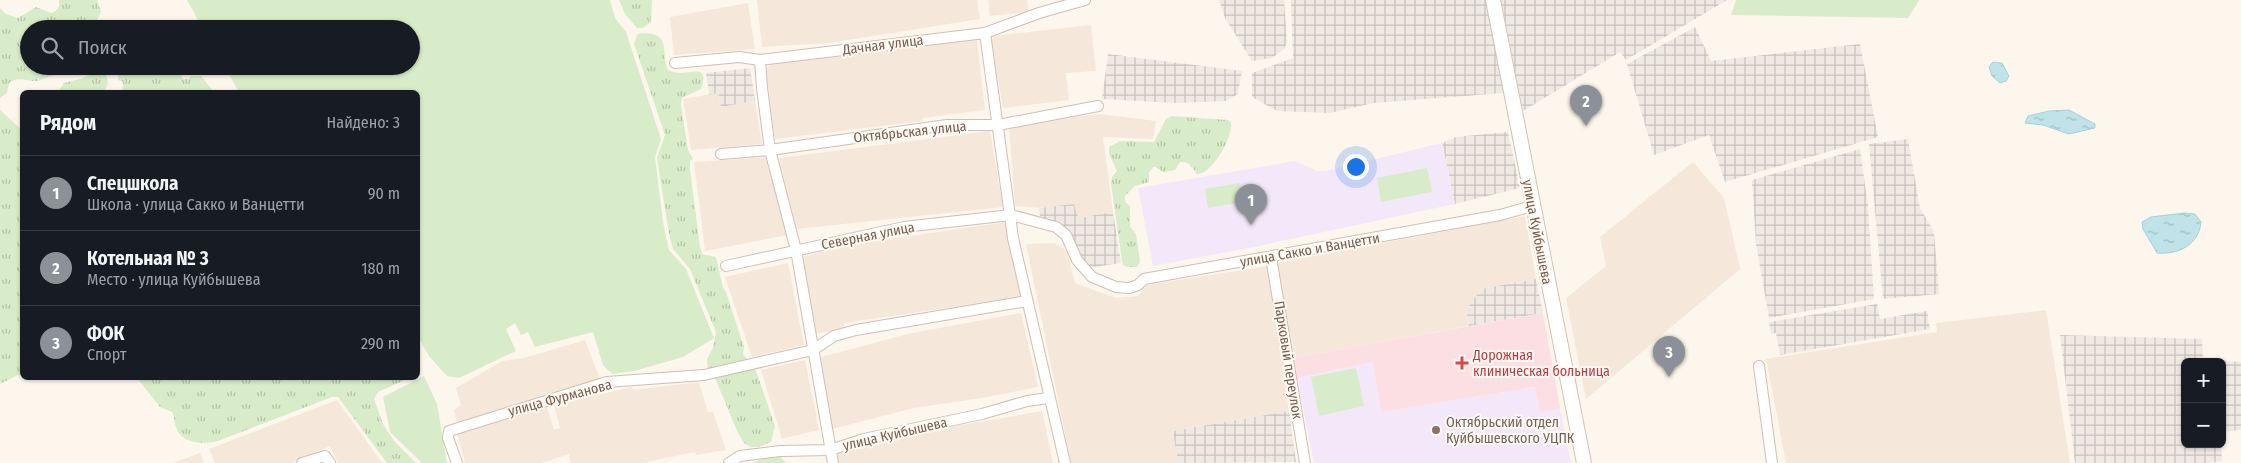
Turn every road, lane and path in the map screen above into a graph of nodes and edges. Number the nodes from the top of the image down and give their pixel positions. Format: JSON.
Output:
{"nodes":[{"id":1,"x":1086,"y":0,"type":"edge"},
{"id":2,"x":1492,"y":0,"type":"edge"},
{"id":3,"x":985,"y":33,"type":"junction"},
{"id":4,"x":760,"y":60,"type":"junction"},
{"id":5,"x":675,"y":63,"type":"dead end"},
{"id":6,"x":1098,"y":106,"type":"dead end"},
{"id":7,"x":998,"y":125,"type":"junction"},
{"id":8,"x":770,"y":150,"type":"junction"},
{"id":9,"x":721,"y":154,"type":"dead end"},
{"id":10,"x":1532,"y":206,"type":"junction"},
{"id":11,"x":1011,"y":215,"type":"junction"},
{"id":12,"x":796,"y":250,"type":"junction"},
{"id":13,"x":1271,"y":258,"type":"junction"},
{"id":14,"x":726,"y":266,"type":"dead end"},
{"id":15,"x":1027,"y":301,"type":"junction"},
{"id":16,"x":813,"y":350,"type":"junction"},
{"id":17,"x":1759,"y":366,"type":"dead end"},
{"id":18,"x":1048,"y":398,"type":"junction"},
{"id":19,"x":830,"y":450,"type":"junction"},
{"id":20,"x":739,"y":460,"type":"edge"},
{"id":21,"x":329,"y":461,"type":"edge"},
{"id":22,"x":302,"y":463,"type":"edge"},
{"id":23,"x":457,"y":463,"type":"edge"},
{"id":24,"x":729,"y":463,"type":"edge"},
{"id":25,"x":833,"y":463,"type":"edge"},
{"id":26,"x":1064,"y":463,"type":"edge"},
{"id":27,"x":1305,"y":463,"type":"edge"},
{"id":28,"x":1584,"y":463,"type":"edge"},
{"id":29,"x":1772,"y":463,"type":"edge"}],
"edges":[{"from":1,"to":3,"type":"street","name":"Дачная улица"},
{"from":2,"to":10,"type":"main road","name":"улица Куйбышева"},
{"from":3,"to":4,"type":"street","name":"Дачная улица"},
{"from":3,"to":7,"type":"street"},
{"from":4,"to":5,"type":"street","name":"Дачная улица"},
{"from":4,"to":8,"type":"street"},
{"from":6,"to":7,"type":"street","name":"Октябрьская улица"},
{"from":7,"to":8,"type":"street","name":"Октябрьская улица"},
{"from":7,"to":11,"type":"street"},
{"from":8,"to":9,"type":"street","name":"Октябрьская улица"},
{"from":8,"to":12,"type":"street"},
{"from":10,"to":13,"type":"street","name":"улица Сакко и Ванцетти"},
{"from":10,"to":28,"type":"main road","name":"улица Куйбышева"},
{"from":11,"to":12,"type":"street","name":"Северная улица"},
{"from":11,"to":13,"type":"street","name":"улица Сакко и Ванцетти"},
{"from":11,"to":15,"type":"street"},
{"from":12,"to":14,"type":"street","name":"Северная улица"},
{"from":12,"to":16,"type":"street"},
{"from":13,"to":27,"type":"street","name":"Парковый переулок"},
{"from":15,"to":16,"type":"street"},
{"from":15,"to":18,"type":"street"},
{"from":16,"to":19,"type":"street"},
{"from":16,"to":23,"type":"street","name":"улица Фурманова"},
{"from":17,"to":29,"type":"street"},
{"from":18,"to":19,"type":"street","name":"улица Куйбышева"},
{"from":18,"to":26,"type":"street"},
{"from":19,"to":20,"type":"street","name":"улица Куйбышева"},
{"from":19,"to":25,"type":"street"},
{"from":20,"to":24,"type":"street"},
{"from":21,"to":22,"type":"street"}]}
